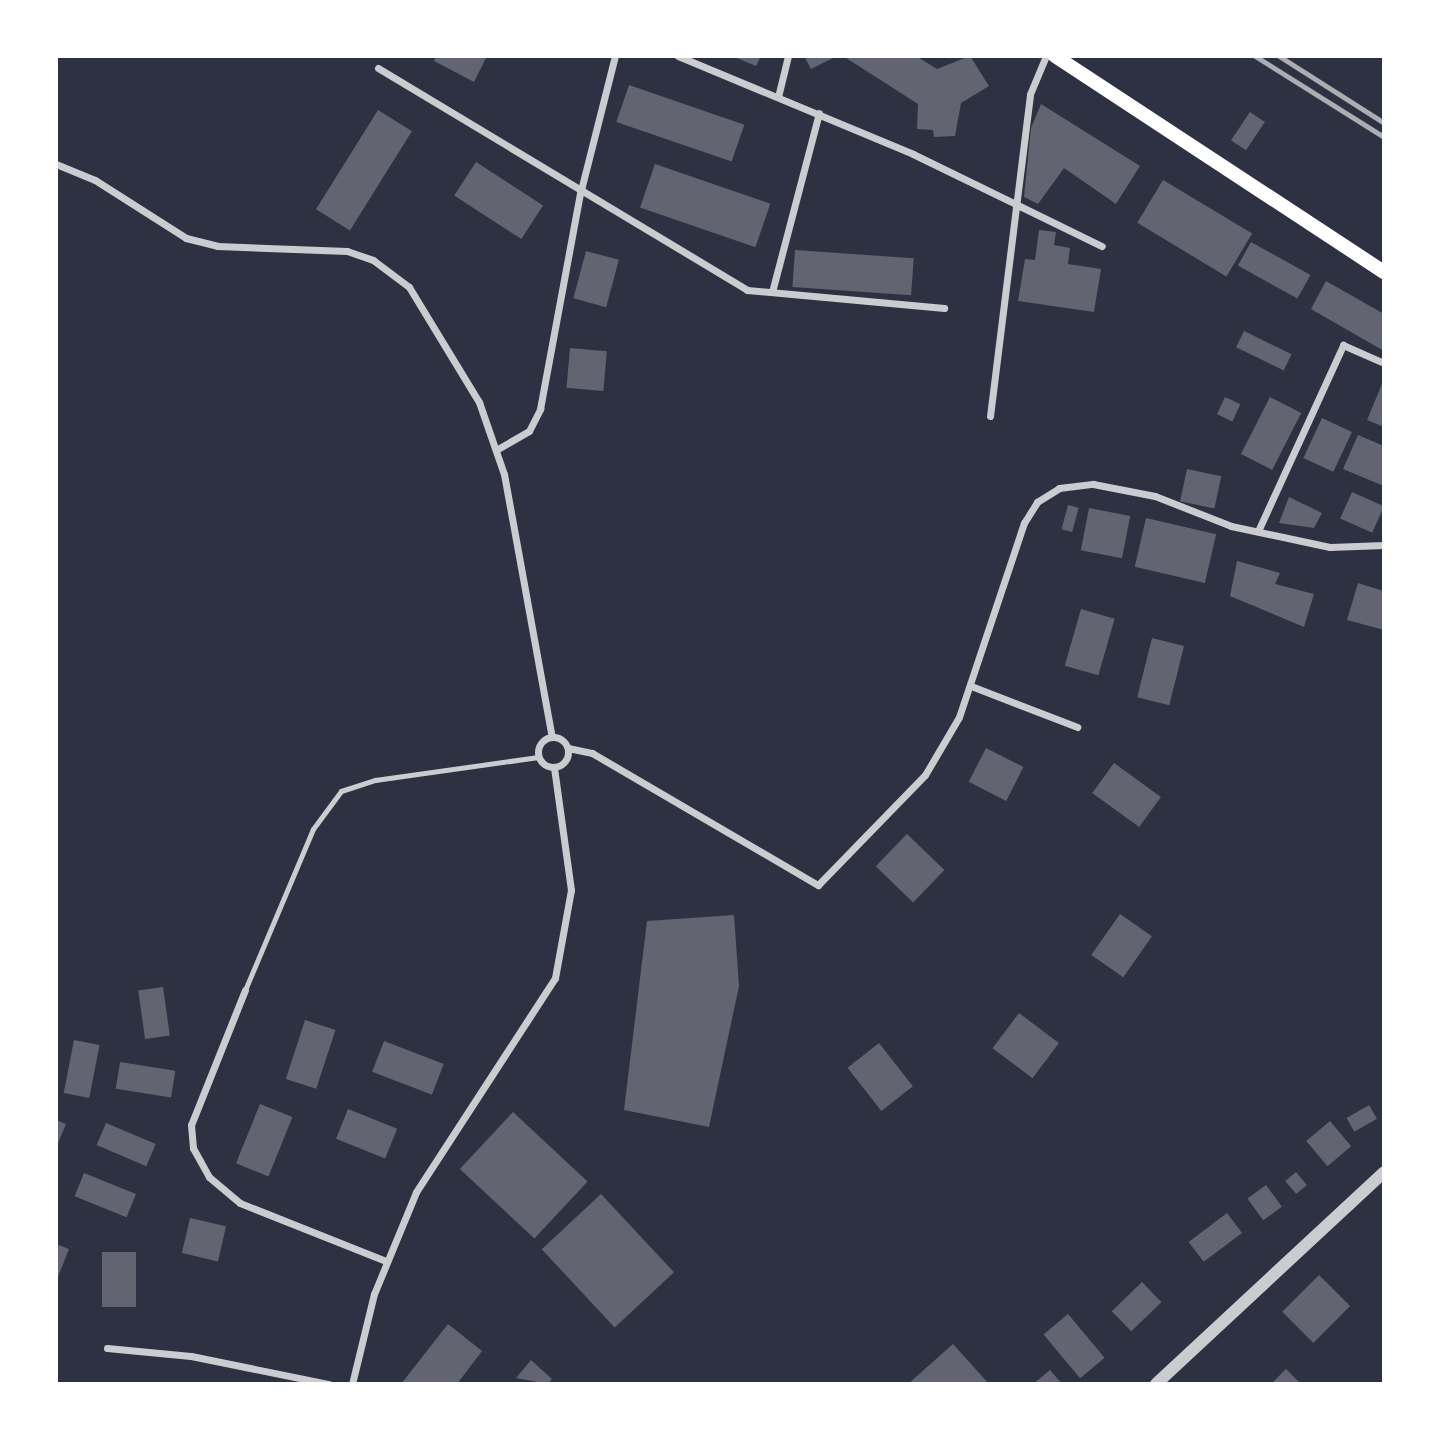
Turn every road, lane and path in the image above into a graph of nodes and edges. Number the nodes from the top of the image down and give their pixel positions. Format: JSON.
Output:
{"nodes":[{"id":1,"x":615,"y":56,"type":"edge"},
{"id":2,"x":678,"y":56,"type":"edge"},
{"id":3,"x":788,"y":56,"type":"edge"},
{"id":4,"x":1046,"y":56,"type":"edge"},
{"id":5,"x":1055,"y":56,"type":"edge"},
{"id":6,"x":378,"y":68,"type":"dead end"},
{"id":7,"x":778,"y":97,"type":"junction"},
{"id":8,"x":819,"y":113,"type":"junction"},
{"id":9,"x":56,"y":164,"type":"edge"},
{"id":10,"x":580,"y":194,"type":"junction"},
{"id":11,"x":1018,"y":206,"type":"junction"},
{"id":12,"x":1102,"y":246,"type":"dead end"},
{"id":13,"x":1384,"y":272,"type":"edge"},
{"id":14,"x":772,"y":292,"type":"junction"},
{"id":15,"x":944,"y":308,"type":"dead end"},
{"id":16,"x":1384,"y":363,"type":"edge"},
{"id":17,"x":989,"y":415,"type":"dead end"},
{"id":18,"x":496,"y":450,"type":"junction"},
{"id":19,"x":1258,"y":531,"type":"junction"},
{"id":20,"x":1384,"y":545,"type":"edge"},
{"id":21,"x":971,"y":686,"type":"junction"},
{"id":22,"x":1077,"y":727,"type":"dead end"},
{"id":23,"x":552,"y":737,"type":"junction"},
{"id":24,"x":568,"y":748,"type":"junction"},
{"id":25,"x":538,"y":757,"type":"junction"},
{"id":26,"x":554,"y":768,"type":"junction"},
{"id":27,"x":245,"y":990,"type":"joint"},
{"id":28,"x":1384,"y":1172,"type":"edge"},
{"id":29,"x":386,"y":1261,"type":"junction"},
{"id":30,"x":107,"y":1348,"type":"dead end"},
{"id":31,"x":329,"y":1384,"type":"edge"},
{"id":32,"x":352,"y":1384,"type":"edge"},
{"id":33,"x":1156,"y":1384,"type":"edge"}],
"edges":[{"from":1,"to":10,"type":"street"},
{"from":2,"to":7,"type":"street"},
{"from":3,"to":7,"type":"street"},
{"from":4,"to":11,"type":"street"},
{"from":5,"to":13,"type":"main road"},
{"from":6,"to":10,"type":"street"},
{"from":7,"to":8,"type":"street"},
{"from":8,"to":11,"type":"street"},
{"from":8,"to":14,"type":"street"},
{"from":9,"to":18,"type":"street"},
{"from":10,"to":14,"type":"street"},
{"from":10,"to":18,"type":"street"},
{"from":11,"to":12,"type":"street"},
{"from":11,"to":17,"type":"street"},
{"from":14,"to":15,"type":"street"},
{"from":16,"to":19,"type":"street"},
{"from":18,"to":23,"type":"street"},
{"from":19,"to":20,"type":"street"},
{"from":19,"to":21,"type":"street"},
{"from":21,"to":22,"type":"street"},
{"from":21,"to":24,"type":"street"},
{"from":23,"to":24,"type":"street"},
{"from":23,"to":25,"type":"street"},
{"from":24,"to":26,"type":"street"},
{"from":25,"to":26,"type":"street"},
{"from":25,"to":27,"type":"lane"},
{"from":26,"to":29,"type":"street"},
{"from":27,"to":29,"type":"street"},
{"from":28,"to":33,"type":"street"},
{"from":29,"to":32,"type":"street"},
{"from":30,"to":31,"type":"street"}]}
